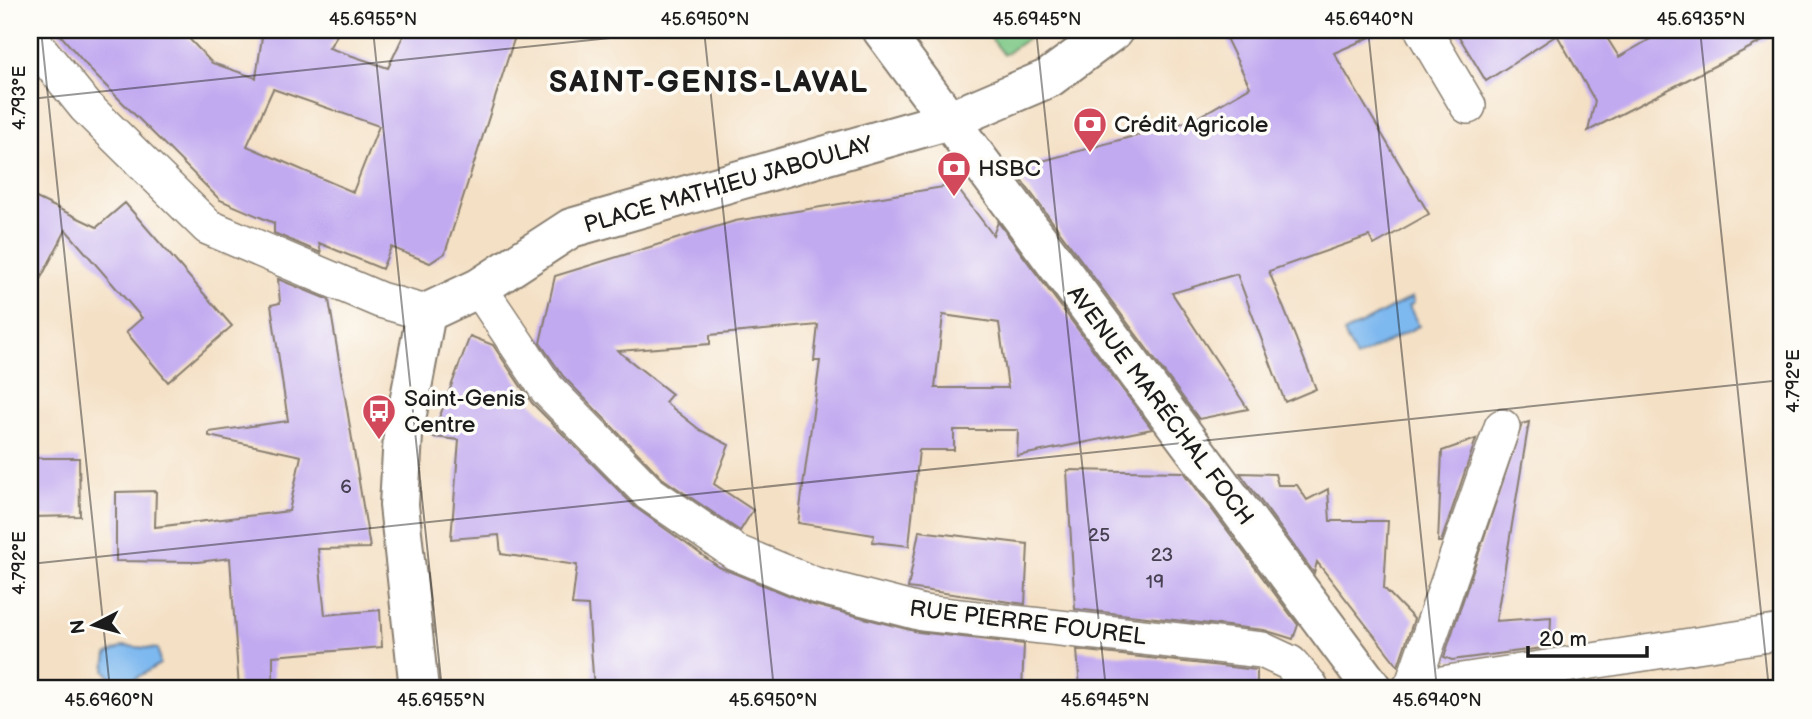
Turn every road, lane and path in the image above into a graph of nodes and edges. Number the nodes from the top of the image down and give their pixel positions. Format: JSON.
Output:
{"nodes":[{"id":1,"x":882,"y":30,"type":"edge"},
{"id":2,"x":1114,"y":30,"type":"edge"},
{"id":3,"x":1423,"y":30,"type":"edge"},
{"id":4,"x":30,"y":38,"type":"edge"},
{"id":5,"x":1468,"y":106,"type":"dead end"},
{"id":6,"x":950,"y":120,"type":"junction"},
{"id":7,"x":479,"y":288,"type":"junction"},
{"id":8,"x":426,"y":313,"type":"junction"},
{"id":9,"x":1502,"y":427,"type":"dead end"},
{"id":10,"x":1782,"y":632,"type":"edge"},
{"id":11,"x":1338,"y":644,"type":"junction"},
{"id":12,"x":1309,"y":687,"type":"edge"},
{"id":13,"x":1410,"y":688,"type":"edge"},
{"id":14,"x":419,"y":689,"type":"edge"},
{"id":15,"x":1373,"y":689,"type":"edge"}],
"edges":[{"from":1,"to":6,"type":"main road","name":"AVENUE MARÉCHAL FOCH"},
{"from":2,"to":6,"type":"main road","name":"PLACE MATHIEU JABOULAY"},
{"from":3,"to":5,"type":"street"},
{"from":4,"to":8,"type":"street"},
{"from":6,"to":7,"type":"main road","name":"PLACE MATHIEU JABOULAY"},
{"from":6,"to":11,"type":"main road","name":"AVENUE MARÉCHAL FOCH"},
{"from":7,"to":8,"type":"main road","name":"PLACE MATHIEU JABOULAY"},
{"from":7,"to":12,"type":"street","name":"RUE PIERRE FOUREL"},
{"from":8,"to":14,"type":"main road"},
{"from":9,"to":13,"type":"street"},
{"from":10,"to":13,"type":"street"},
{"from":11,"to":12,"type":"street","name":"RUE PIERRE FOUREL"},
{"from":11,"to":15,"type":"main road","name":"AVENUE MARÉCHAL FOCH"}]}
